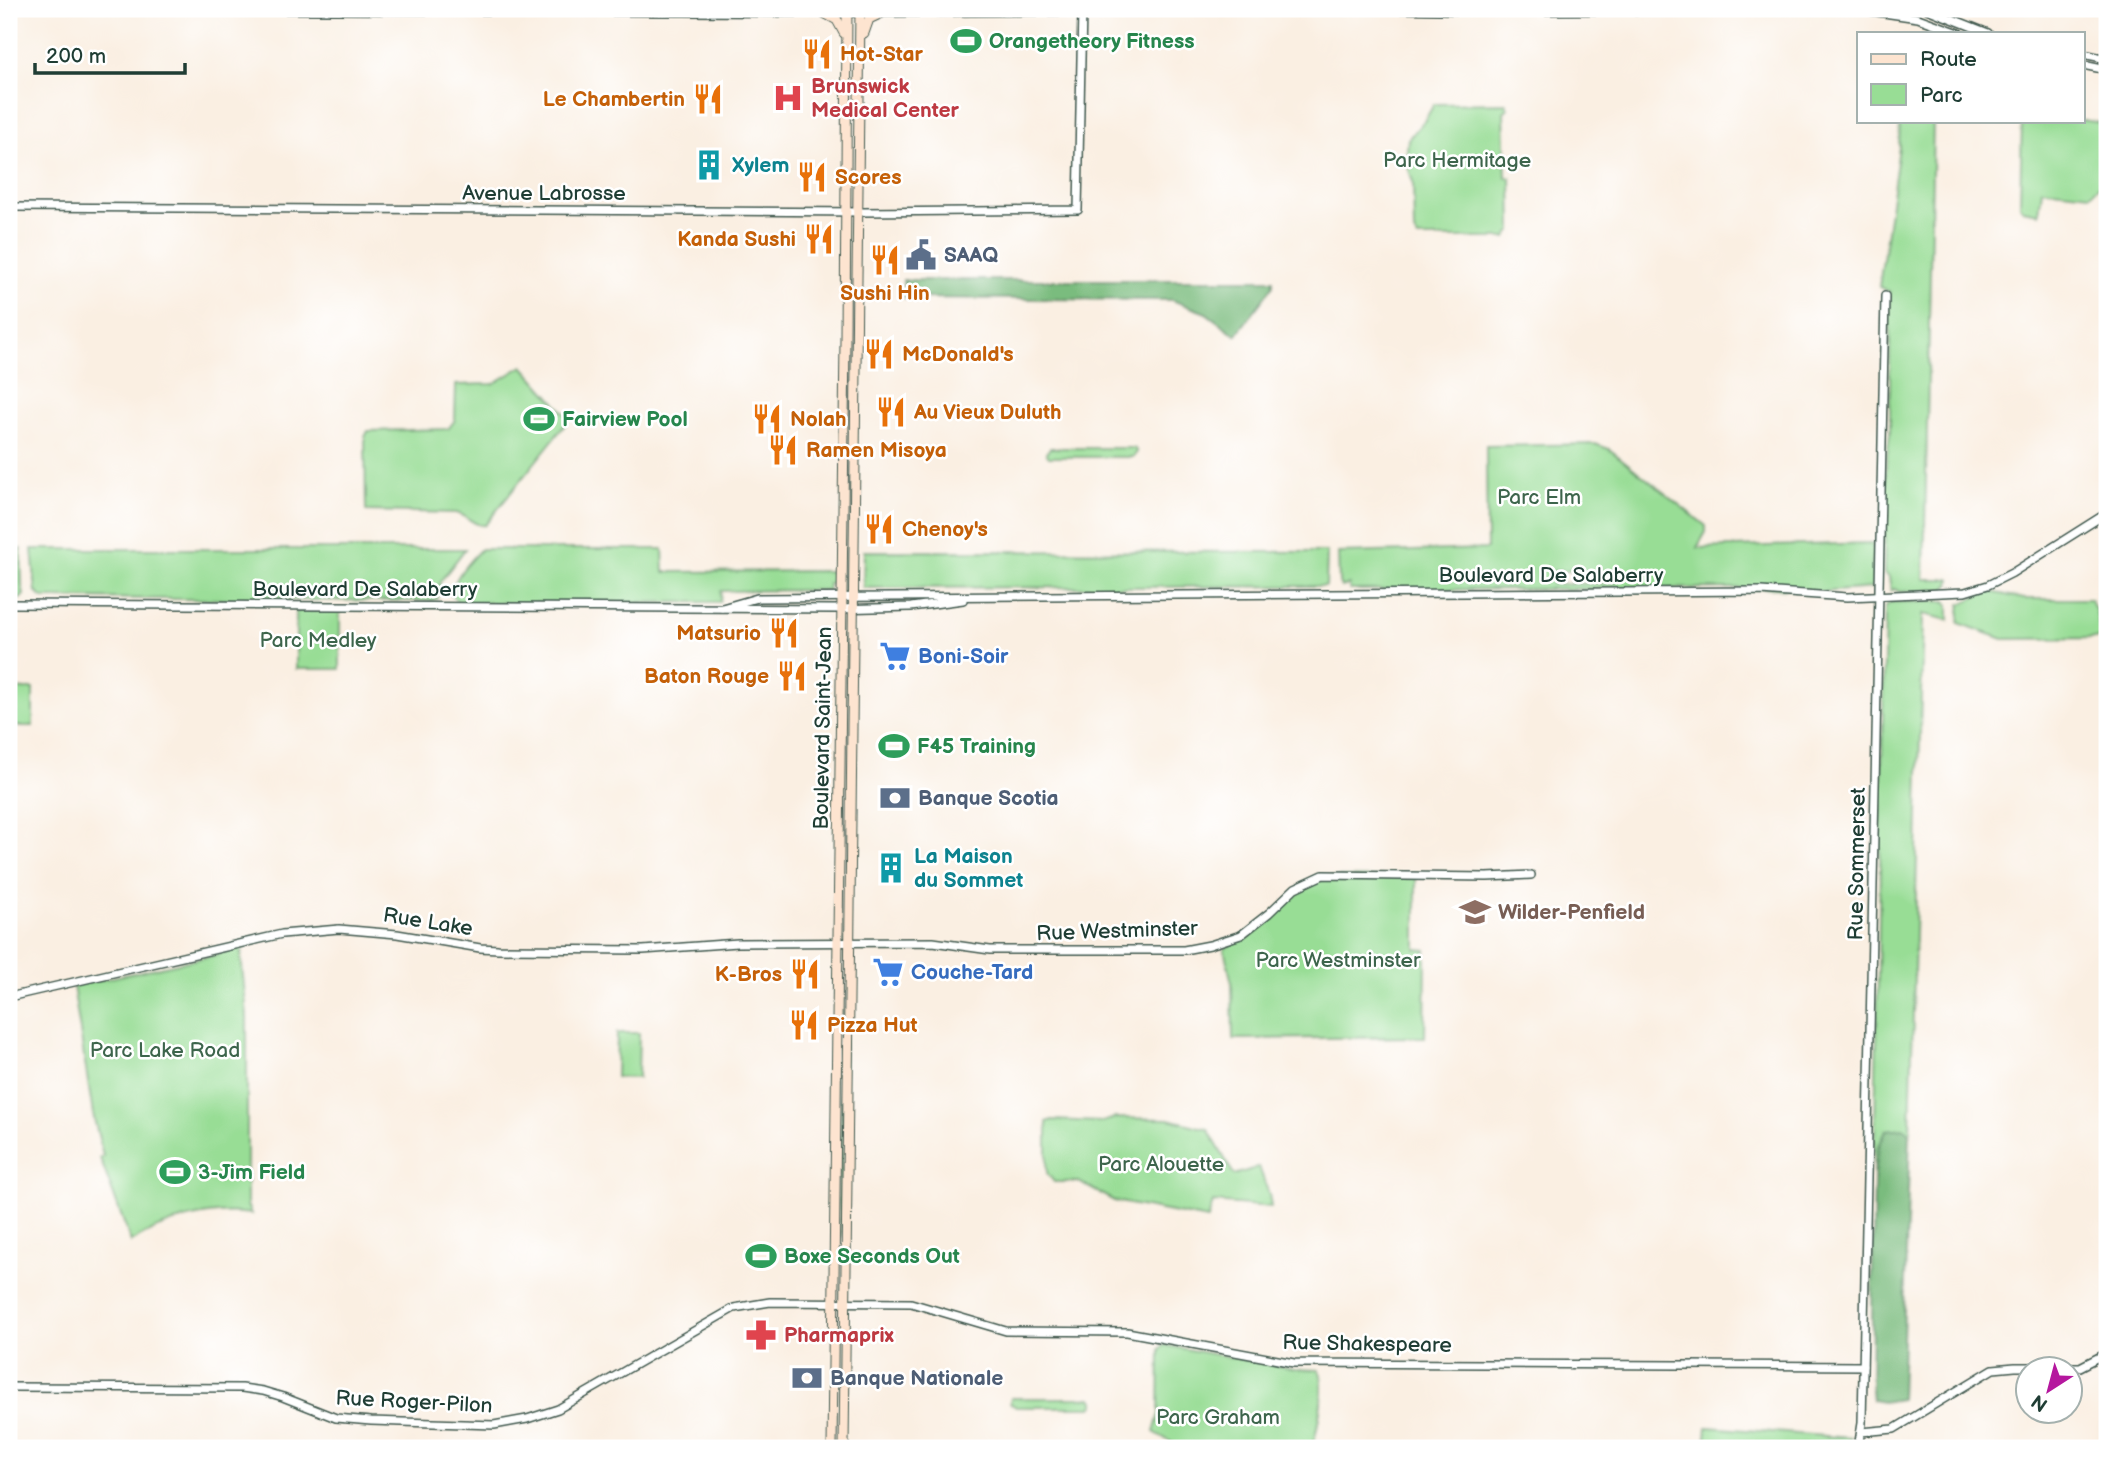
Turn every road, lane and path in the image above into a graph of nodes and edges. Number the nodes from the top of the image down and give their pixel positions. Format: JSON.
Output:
{"nodes":[{"id":1,"x":145,"y":9,"type":"edge"},
{"id":2,"x":1310,"y":9,"type":"edge"},
{"id":3,"x":1387,"y":9,"type":"edge"},
{"id":4,"x":1483,"y":9,"type":"edge"},
{"id":5,"x":1821,"y":9,"type":"edge"},
{"id":6,"x":1856,"y":9,"type":"edge"},
{"id":7,"x":1927,"y":9,"type":"edge"},
{"id":8,"x":587,"y":10,"type":"edge"},
{"id":9,"x":847,"y":10,"type":"edge"},
{"id":10,"x":1082,"y":10,"type":"edge"},
{"id":11,"x":860,"y":11,"type":"edge"},
{"id":12,"x":821,"y":12,"type":"junction"},
{"id":13,"x":882,"y":13,"type":"junction"},
{"id":14,"x":1956,"y":32,"type":"edge"},
{"id":15,"x":1985,"y":32,"type":"edge"},
{"id":16,"x":846,"y":38,"type":"junction"},
{"id":17,"x":2084,"y":54,"type":"edge"},
{"id":18,"x":860,"y":55,"type":"junction"},
{"id":19,"x":2107,"y":59,"type":"edge"},
{"id":20,"x":2084,"y":65,"type":"edge"},
{"id":21,"x":2107,"y":69,"type":"edge"},
{"id":22,"x":846,"y":80,"type":"junction"},
{"id":23,"x":859,"y":108,"type":"junction"},
{"id":24,"x":9,"y":207,"type":"edge"},
{"id":25,"x":846,"y":212,"type":"junction"},
{"id":26,"x":858,"y":212,"type":"junction"},
{"id":27,"x":1885,"y":296,"type":"dead end"},
{"id":28,"x":2107,"y":513,"type":"edge"},
{"id":29,"x":1878,"y":597,"type":"junction"},
{"id":30,"x":853,"y":603,"type":"junction"},
{"id":31,"x":9,"y":604,"type":"edge"},
{"id":32,"x":842,"y":604,"type":"junction"},
{"id":33,"x":840,"y":787,"type":"junction"},
{"id":34,"x":851,"y":808,"type":"junction"},
{"id":35,"x":1531,"y":875,"type":"dead end"},
{"id":36,"x":849,"y":942,"type":"junction"},
{"id":37,"x":838,"y":943,"type":"junction"},
{"id":38,"x":9,"y":998,"type":"edge"},
{"id":39,"x":834,"y":1302,"type":"junction"},
{"id":40,"x":846,"y":1302,"type":"junction"},
{"id":41,"x":2107,"y":1353,"type":"edge"},
{"id":42,"x":1863,"y":1366,"type":"junction"},
{"id":43,"x":9,"y":1387,"type":"edge"},
{"id":44,"x":1861,"y":1432,"type":"junction"},
{"id":45,"x":832,"y":1448,"type":"edge"},
{"id":46,"x":844,"y":1448,"type":"edge"},
{"id":47,"x":1858,"y":1448,"type":"edge"}],
"edges":[{"from":1,"to":8,"type":"street"},
{"from":2,"to":10,"type":"street"},
{"from":3,"to":4,"type":"street"},
{"from":4,"to":5,"type":"street"},
{"from":6,"to":14,"type":"street"},
{"from":7,"to":15,"type":"street"},
{"from":8,"to":12,"type":"street"},
{"from":9,"to":11,"type":"street"},
{"from":9,"to":12,"type":"street"},
{"from":9,"to":16,"type":"main road","name":"Boulevard Saint-Jean"},
{"from":10,"to":13,"type":"street"},
{"from":10,"to":26,"type":"street","name":"Avenue Labrosse"},
{"from":11,"to":13,"type":"street"},
{"from":11,"to":18,"type":"main road","name":"Boulevard Saint-Jean"},
{"from":12,"to":16,"type":"main road"},
{"from":13,"to":18,"type":"main road"},
{"from":16,"to":22,"type":"main road","name":"Boulevard Saint-Jean"},
{"from":17,"to":19,"type":"street"},
{"from":18,"to":23,"type":"main road","name":"Boulevard Saint-Jean"},
{"from":20,"to":21,"type":"street"},
{"from":22,"to":23,"type":"main road"},
{"from":22,"to":25,"type":"main road","name":"Boulevard Saint-Jean"},
{"from":23,"to":26,"type":"main road","name":"Boulevard Saint-Jean"},
{"from":24,"to":25,"type":"street","name":"Avenue Labrosse"},
{"from":25,"to":26,"type":"street","name":"Avenue Labrosse"},
{"from":25,"to":32,"type":"main road","name":"Boulevard Saint-Jean"},
{"from":26,"to":30,"type":"main road","name":"Boulevard Saint-Jean"},
{"from":27,"to":29,"type":"street","name":"Rue Sommerset"},
{"from":28,"to":29,"type":"street","name":"Boulevard De Salaberry"},
{"from":29,"to":30,"type":"street","name":"Boulevard De Salaberry"},
{"from":29,"to":42,"type":"street","name":"Rue Sommerset"},
{"from":30,"to":32,"type":"street","name":"Boulevard De Salaberry"},
{"from":30,"to":34,"type":"main road","name":"Boulevard Saint-Jean"},
{"from":31,"to":32,"type":"street","name":"Boulevard De Salaberry"},
{"from":32,"to":33,"type":"main road","name":"Boulevard Saint-Jean"},
{"from":33,"to":34,"type":"main road"},
{"from":33,"to":37,"type":"main road","name":"Boulevard Saint-Jean"},
{"from":34,"to":36,"type":"main road","name":"Boulevard Saint-Jean"},
{"from":35,"to":36,"type":"street","name":"Rue Westminster"},
{"from":36,"to":37,"type":"street","name":"Rue Lake"},
{"from":36,"to":40,"type":"main road","name":"Boulevard Saint-Jean"},
{"from":37,"to":38,"type":"street","name":"Rue Lake"},
{"from":37,"to":39,"type":"main road","name":"Boulevard Saint-Jean"},
{"from":39,"to":40,"type":"street","name":"Rue Shakespeare"},
{"from":39,"to":43,"type":"street","name":"Rue Roger-Pilon"},
{"from":39,"to":45,"type":"main road","name":"Boulevard Saint-Jean"},
{"from":40,"to":42,"type":"street","name":"Rue Shakespeare"},
{"from":40,"to":46,"type":"main road","name":"Boulevard Saint-Jean"},
{"from":41,"to":44,"type":"street"},
{"from":42,"to":44,"type":"street","name":"Rue Sommerset"},
{"from":44,"to":47,"type":"street","name":"Rue Sommerset"}]}
